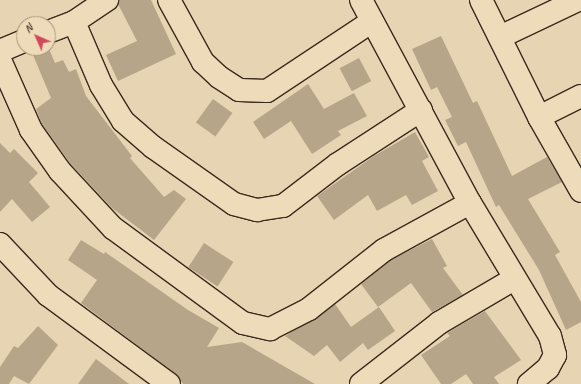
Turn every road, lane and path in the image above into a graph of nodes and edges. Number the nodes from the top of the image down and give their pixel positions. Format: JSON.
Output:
{"nodes":[{"id":1,"x":107,"y":0,"type":"edge"},
{"id":2,"x":169,"y":0,"type":"edge"},
{"id":3,"x":361,"y":0,"type":"edge"},
{"id":4,"x":481,"y":0,"type":"edge"},
{"id":5,"x":578,"y":0,"type":"edge"},
{"id":6,"x":74,"y":22,"type":"junction"},
{"id":7,"x":371,"y":22,"type":"junction"},
{"id":8,"x":56,"y":29,"type":"edge"},
{"id":9,"x":500,"y":37,"type":"junction"},
{"id":10,"x":16,"y":45,"type":"edge"},
{"id":11,"x":0,"y":51,"type":"edge"},
{"id":12,"x":0,"y":60,"type":"edge"},
{"id":13,"x":581,"y":96,"type":"edge"},
{"id":14,"x":421,"y":110,"type":"junction"},
{"id":15,"x":539,"y":117,"type":"junction"},
{"id":16,"x":581,"y":191,"type":"edge"},
{"id":17,"x":470,"y":202,"type":"junction"},
{"id":18,"x":0,"y":244,"type":"edge"},
{"id":19,"x":514,"y":279,"type":"junction"},
{"id":20,"x":169,"y":384,"type":"edge"},
{"id":21,"x":361,"y":384,"type":"edge"},
{"id":22,"x":529,"y":384,"type":"edge"}],
"edges":[{"from":1,"to":6,"type":"street"},
{"from":2,"to":7,"type":"street"},
{"from":3,"to":7,"type":"street"},
{"from":4,"to":9,"type":"street"},
{"from":5,"to":9,"type":"street"},
{"from":6,"to":8,"type":"street"},
{"from":6,"to":14,"type":"street"},
{"from":7,"to":14,"type":"street"},
{"from":9,"to":15,"type":"street"},
{"from":10,"to":11,"type":"street"},
{"from":12,"to":17,"type":"street"},
{"from":13,"to":15,"type":"street"},
{"from":14,"to":17,"type":"street"},
{"from":15,"to":16,"type":"street"},
{"from":17,"to":19,"type":"street"},
{"from":18,"to":20,"type":"street"},
{"from":19,"to":21,"type":"street"},
{"from":19,"to":22,"type":"street"}]}
